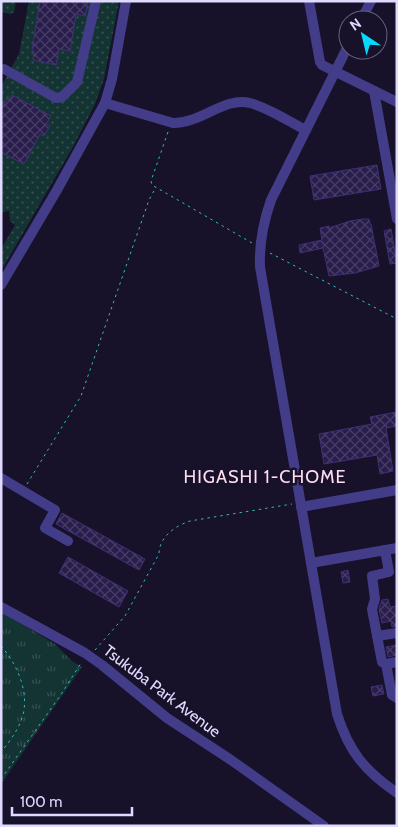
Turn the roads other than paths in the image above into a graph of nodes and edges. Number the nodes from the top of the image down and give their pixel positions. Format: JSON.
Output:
{"nodes":[{"id":1,"x":96,"y":1,"type":"edge"},
{"id":2,"x":126,"y":1,"type":"edge"},
{"id":3,"x":309,"y":1,"type":"edge"},
{"id":4,"x":341,"y":60,"type":"edge"},
{"id":5,"x":4,"y":69,"type":"dead end"},
{"id":6,"x":335,"y":72,"type":"junction"},
{"id":7,"x":374,"y":92,"type":"junction"},
{"id":8,"x":397,"y":102,"type":"edge"},
{"id":9,"x":105,"y":103,"type":"junction"},
{"id":10,"x":306,"y":130,"type":"junction"},
{"id":11,"x":397,"y":219,"type":"edge"},
{"id":12,"x":1,"y":285,"type":"edge"},
{"id":13,"x":1,"y":478,"type":"edge"},
{"id":14,"x":397,"y":490,"type":"edge"},
{"id":15,"x":300,"y":505,"type":"junction"},
{"id":16,"x":68,"y":541,"type":"dead end"},
{"id":17,"x":397,"y":548,"type":"edge"},
{"id":18,"x":385,"y":550,"type":"junction"},
{"id":19,"x":311,"y":563,"type":"junction"},
{"id":20,"x":1,"y":607,"type":"edge"},
{"id":21,"x":397,"y":633,"type":"edge"},
{"id":22,"x":377,"y":636,"type":"junction"},
{"id":23,"x":392,"y":663,"type":"edge"},
{"id":24,"x":397,"y":698,"type":"edge"},
{"id":25,"x":397,"y":793,"type":"edge"},
{"id":26,"x":324,"y":826,"type":"edge"}],
"edges":[{"from":1,"to":5,"type":"street"},
{"from":2,"to":9,"type":"street"},
{"from":3,"to":6,"type":"street"},
{"from":4,"to":6,"type":"street"},
{"from":6,"to":7,"type":"street"},
{"from":6,"to":10,"type":"street"},
{"from":7,"to":8,"type":"street"},
{"from":7,"to":11,"type":"street"},
{"from":9,"to":10,"type":"street"},
{"from":9,"to":12,"type":"street"},
{"from":10,"to":15,"type":"street"},
{"from":13,"to":16,"type":"street"},
{"from":14,"to":15,"type":"street"},
{"from":15,"to":19,"type":"street"},
{"from":17,"to":18,"type":"street"},
{"from":18,"to":19,"type":"street"},
{"from":18,"to":22,"type":"street"},
{"from":19,"to":25,"type":"street"},
{"from":20,"to":26,"type":"street","name":"Tsukuba Park Avenue"},
{"from":21,"to":22,"type":"street"},
{"from":22,"to":23,"type":"street"},
{"from":23,"to":24,"type":"street"}]}
